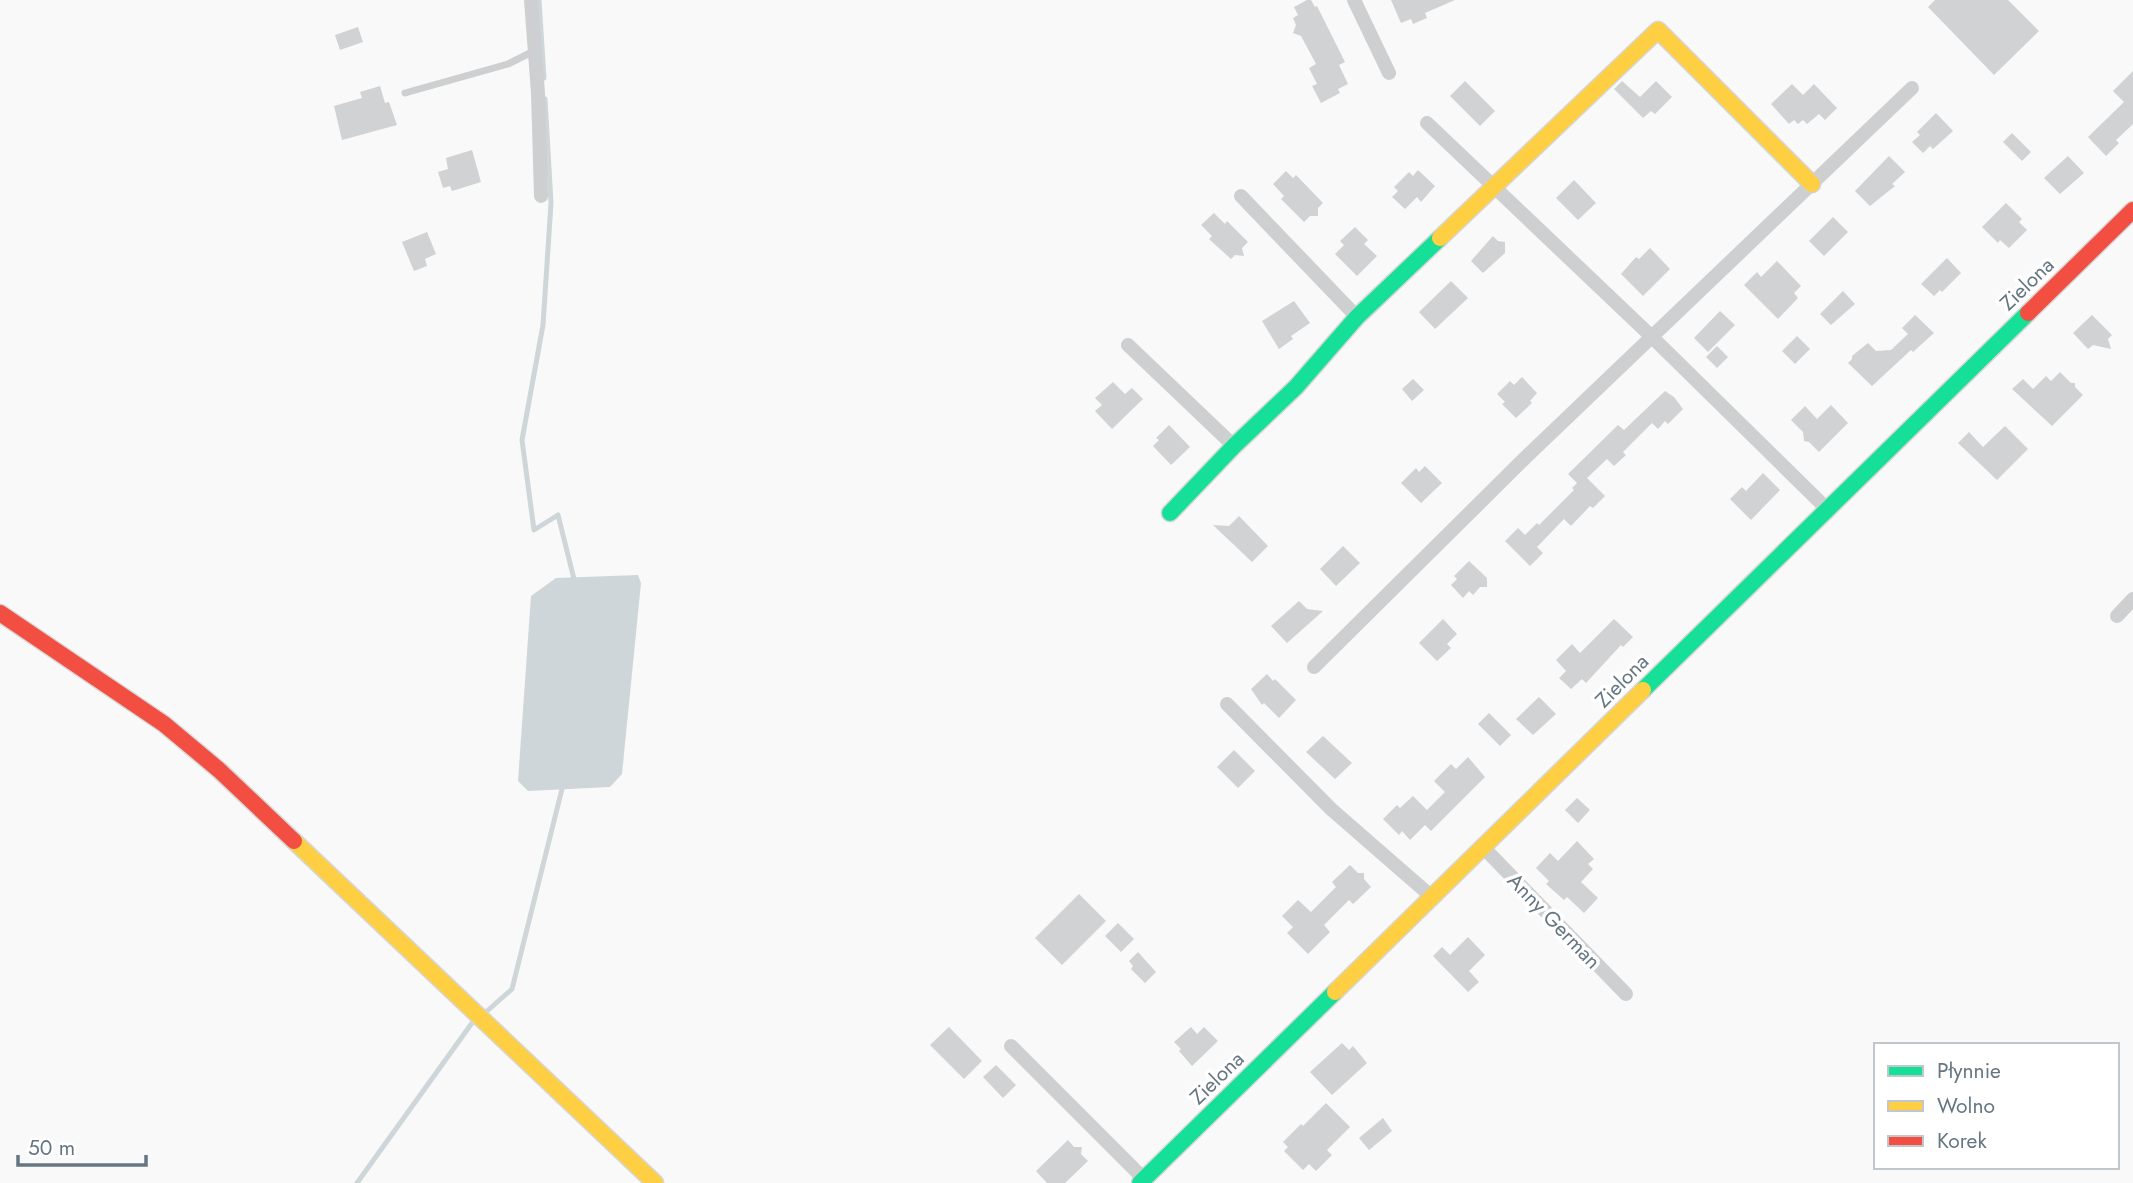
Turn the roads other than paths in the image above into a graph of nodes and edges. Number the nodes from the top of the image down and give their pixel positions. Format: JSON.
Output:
{"nodes":[{"id":1,"x":531,"y":0,"type":"edge"},
{"id":2,"x":1354,"y":0,"type":"edge"},
{"id":3,"x":534,"y":51,"type":"junction"},
{"id":4,"x":1389,"y":73,"type":"dead end"},
{"id":5,"x":1912,"y":88,"type":"dead end"},
{"id":6,"x":405,"y":93,"type":"dead end"},
{"id":7,"x":1427,"y":123,"type":"dead end"},
{"id":8,"x":1812,"y":184,"type":"junction"},
{"id":9,"x":1493,"y":186,"type":"junction"},
{"id":10,"x":541,"y":196,"type":"dead end"},
{"id":11,"x":1241,"y":196,"type":"dead end"},
{"id":12,"x":2133,"y":210,"type":"edge"},
{"id":13,"x":1357,"y":317,"type":"junction"},
{"id":14,"x":1652,"y":337,"type":"junction"},
{"id":15,"x":1128,"y":345,"type":"dead end"},
{"id":16,"x":1234,"y":446,"type":"junction"},
{"id":17,"x":1827,"y":509,"type":"junction"},
{"id":18,"x":1170,"y":513,"type":"dead end"},
{"id":19,"x":2133,"y":599,"type":"edge"},
{"id":20,"x":0,"y":613,"type":"edge"},
{"id":21,"x":2117,"y":616,"type":"dead end"},
{"id":22,"x":1314,"y":667,"type":"dead end"},
{"id":23,"x":1227,"y":704,"type":"dead end"},
{"id":24,"x":1483,"y":847,"type":"junction"},
{"id":25,"x":1433,"y":897,"type":"junction"},
{"id":26,"x":1626,"y":994,"type":"dead end"},
{"id":27,"x":1011,"y":1046,"type":"dead end"},
{"id":28,"x":1142,"y":1181,"type":"edge"},
{"id":29,"x":655,"y":1183,"type":"edge"}],
"edges":[{"from":1,"to":3,"type":"street"},
{"from":2,"to":4,"type":"street"},
{"from":3,"to":6,"type":"lane"},
{"from":3,"to":10,"type":"street"},
{"from":5,"to":8,"type":"street"},
{"from":7,"to":9,"type":"street"},
{"from":8,"to":9,"type":"street"},
{"from":8,"to":14,"type":"street"},
{"from":9,"to":13,"type":"street"},
{"from":9,"to":14,"type":"street"},
{"from":11,"to":13,"type":"street"},
{"from":12,"to":17,"type":"street","name":"Zielona"},
{"from":13,"to":16,"type":"street"},
{"from":14,"to":17,"type":"street"},
{"from":14,"to":22,"type":"street"},
{"from":15,"to":16,"type":"street"},
{"from":16,"to":18,"type":"street"},
{"from":17,"to":24,"type":"street","name":"Zielona"},
{"from":19,"to":21,"type":"street"},
{"from":20,"to":29,"type":"street"},
{"from":23,"to":25,"type":"street"},
{"from":24,"to":25,"type":"street","name":"Zielona"},
{"from":24,"to":26,"type":"street","name":"Anny German"},
{"from":25,"to":28,"type":"street","name":"Zielona"},
{"from":27,"to":28,"type":"street"}]}
